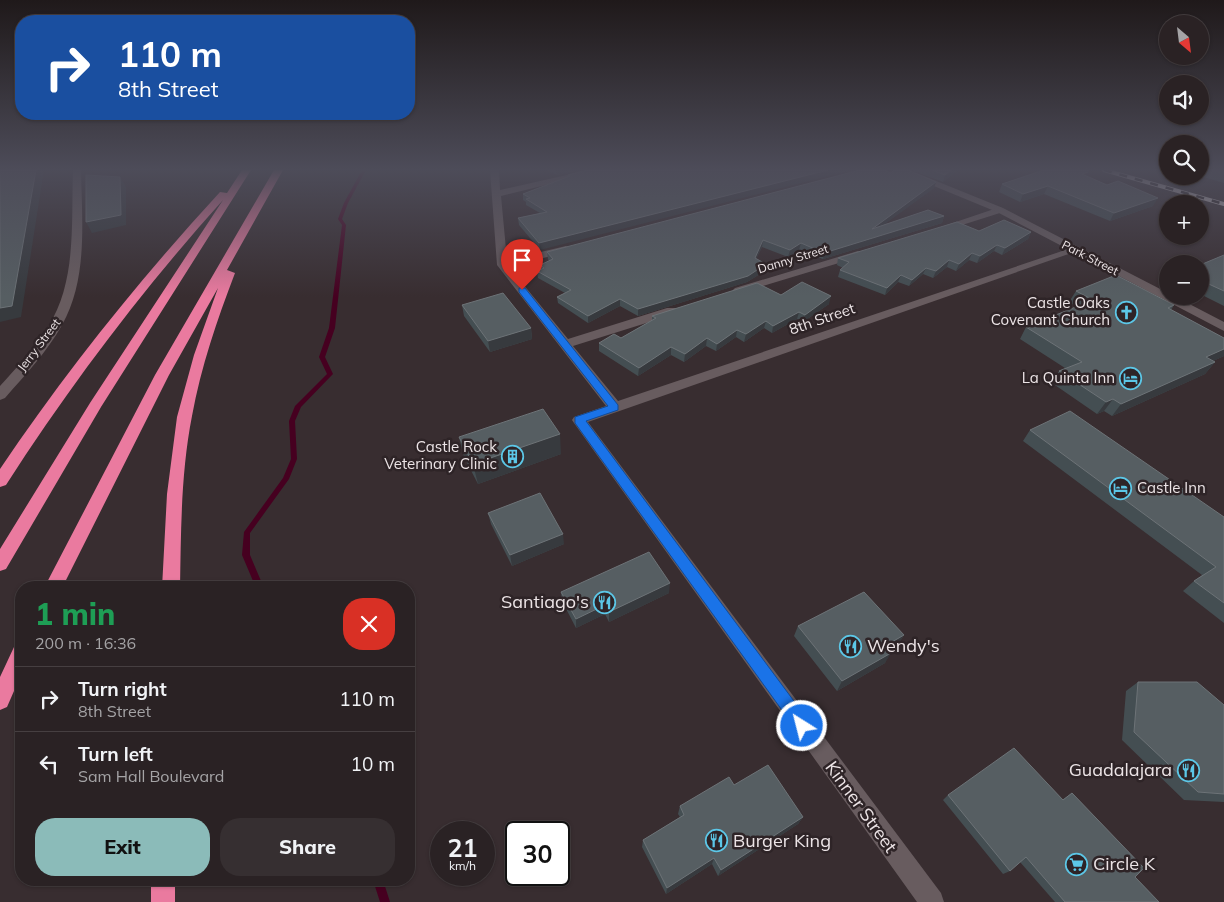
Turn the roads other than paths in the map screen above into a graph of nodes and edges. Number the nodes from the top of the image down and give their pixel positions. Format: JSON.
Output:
{"nodes":[{"id":1,"x":75,"y":212,"type":"edge"},
{"id":2,"x":209,"y":212,"type":"edge"},
{"id":3,"x":219,"y":212,"type":"edge"},
{"id":4,"x":256,"y":212,"type":"edge"},
{"id":5,"x":497,"y":212,"type":"edge"},
{"id":6,"x":993,"y":212,"type":"edge"},
{"id":7,"x":1004,"y":212,"type":"edge"},
{"id":8,"x":251,"y":221,"type":"junction"},
{"id":9,"x":924,"y":234,"type":"edge"},
{"id":10,"x":581,"y":245,"type":"edge"},
{"id":11,"x":1075,"y":250,"type":"junction"},
{"id":12,"x":868,"y":251,"type":"edge"},
{"id":13,"x":502,"y":265,"type":"junction"},
{"id":14,"x":726,"y":294,"type":"edge"},
{"id":15,"x":678,"y":309,"type":"edge"},
{"id":16,"x":1224,"y":327,"type":"edge"},
{"id":17,"x":564,"y":344,"type":"junction"},
{"id":18,"x":0,"y":395,"type":"edge"},
{"id":19,"x":614,"y":407,"type":"junction"},
{"id":20,"x":579,"y":420,"type":"joint"},
{"id":21,"x":0,"y":481,"type":"edge"},
{"id":22,"x":0,"y":564,"type":"edge"},
{"id":23,"x":57,"y":581,"type":"edge"},
{"id":24,"x":171,"y":581,"type":"edge"},
{"id":25,"x":15,"y":666,"type":"edge"},
{"id":26,"x":0,"y":700,"type":"edge"},
{"id":27,"x":163,"y":886,"type":"edge"},
{"id":28,"x":162,"y":902,"type":"edge"},
{"id":29,"x":932,"y":902,"type":"edge"}],
"edges":[{"from":1,"to":18,"type":"street","name":"Jerry Street"},
{"from":2,"to":21,"type":"highway"},
{"from":3,"to":22,"type":"highway"},
{"from":4,"to":8,"type":"highway"},
{"from":5,"to":13,"type":"street"},
{"from":6,"to":9,"type":"street"},
{"from":7,"to":11,"type":"street","name":"Park Street"},
{"from":8,"to":23,"type":"highway"},
{"from":8,"to":24,"type":"highway"},
{"from":10,"to":13,"type":"street"},
{"from":11,"to":16,"type":"street","name":"Park Street"},
{"from":11,"to":19,"type":"street","name":"8th Street"},
{"from":12,"to":14,"type":"street","name":"Danny Street"},
{"from":13,"to":17,"type":"street"},
{"from":15,"to":17,"type":"street"},
{"from":17,"to":19,"type":"street"},
{"from":19,"to":20,"type":"street","name":"8th Street"},
{"from":20,"to":29,"type":"street","name":"Kinner Street"},
{"from":25,"to":26,"type":"highway"},
{"from":27,"to":28,"type":"highway"}]}
